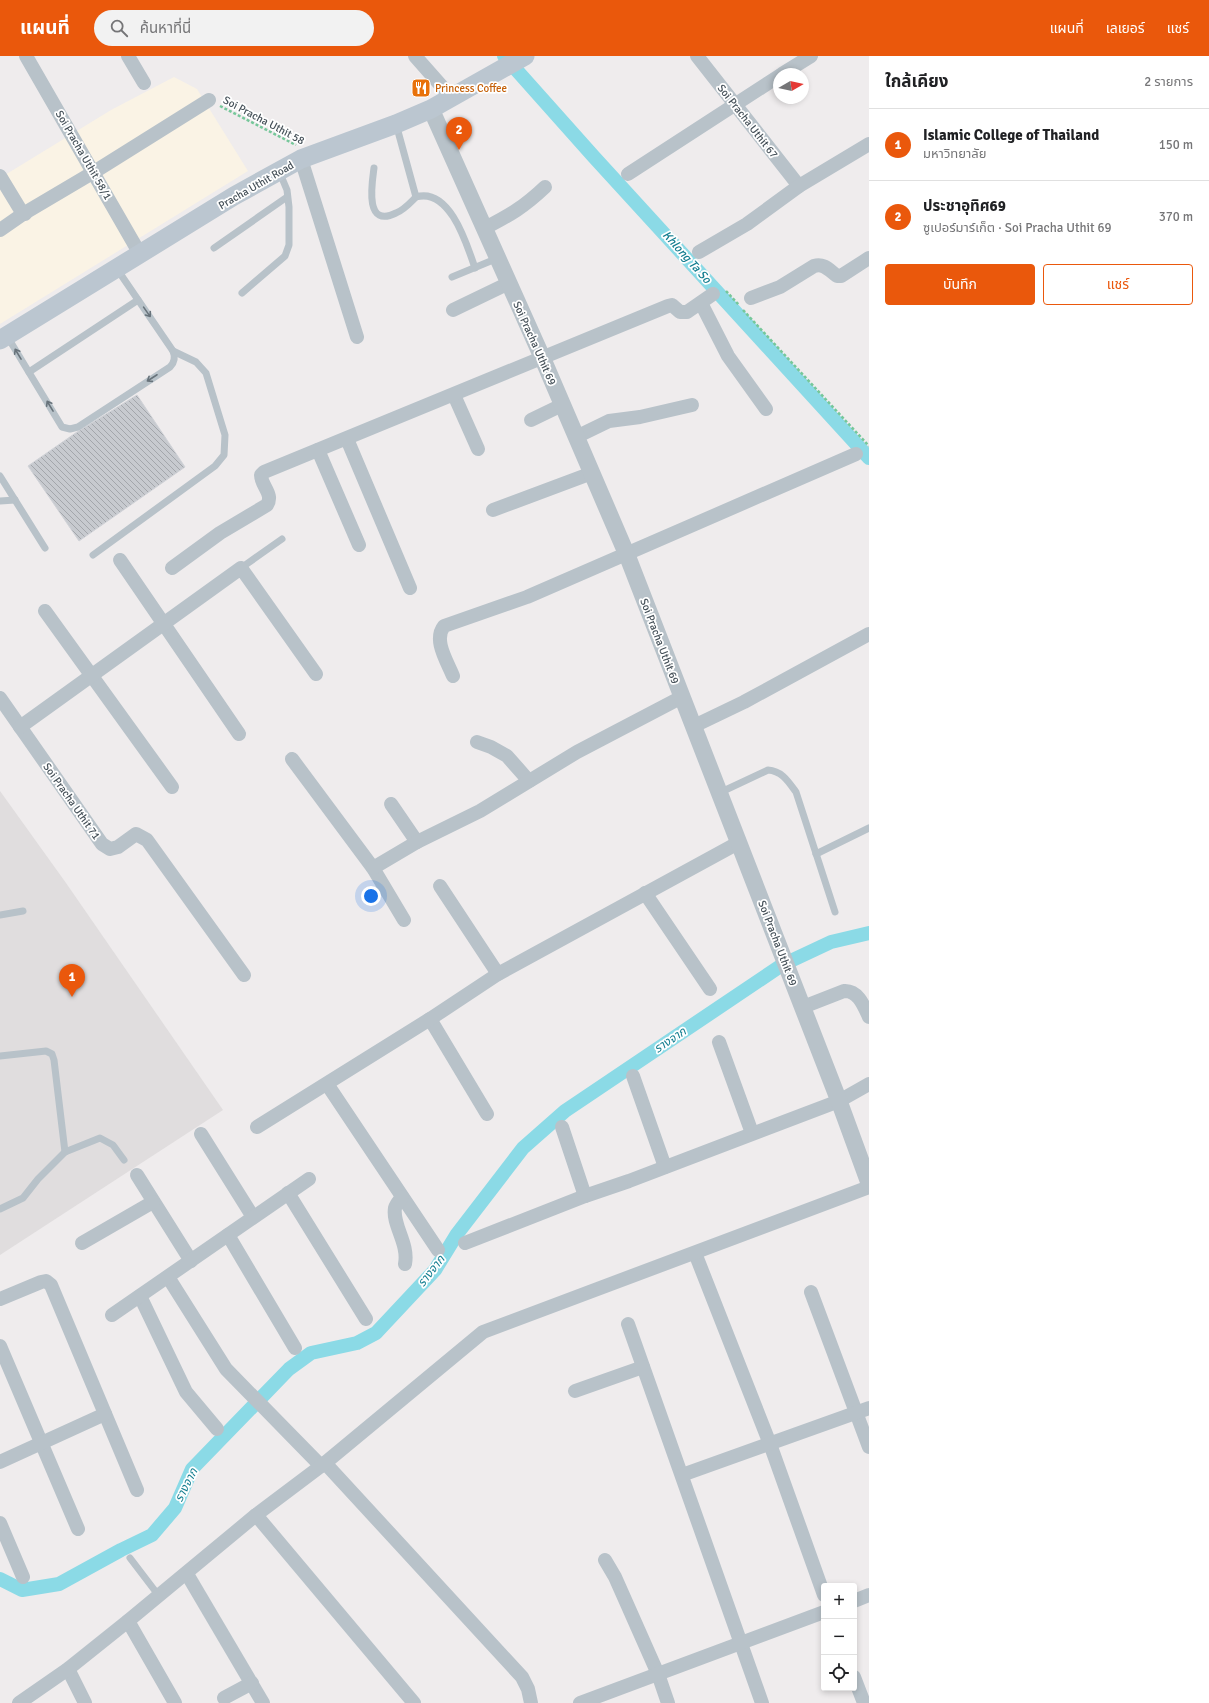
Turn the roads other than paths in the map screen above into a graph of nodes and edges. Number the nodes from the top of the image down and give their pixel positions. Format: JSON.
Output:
{"nodes":[{"id":1,"x":26,"y":56,"type":"edge"},
{"id":2,"x":128,"y":56,"type":"edge"},
{"id":3,"x":415,"y":56,"type":"edge"},
{"id":4,"x":525,"y":56,"type":"edge"},
{"id":5,"x":697,"y":56,"type":"edge"},
{"id":6,"x":811,"y":56,"type":"edge"},
{"id":7,"x":792,"y":68,"type":"edge"},
{"id":8,"x":773,"y":80,"type":"edge"},
{"id":9,"x":144,"y":83,"type":"dead end"},
{"id":10,"x":452,"y":98,"type":"junction"},
{"id":11,"x":209,"y":100,"type":"road end"},
{"id":12,"x":734,"y":105,"type":"junction"},
{"id":13,"x":431,"y":109,"type":"junction"},
{"id":14,"x":396,"y":124,"type":"junction"},
{"id":15,"x":869,"y":144,"type":"edge"},
{"id":16,"x":306,"y":157,"type":"junction"},
{"id":17,"x":374,"y":168,"type":"dead end"},
{"id":18,"x":279,"y":171,"type":"junction"},
{"id":19,"x":94,"y":172,"type":"junction"},
{"id":20,"x":628,"y":174,"type":"dead end"},
{"id":21,"x":0,"y":176,"type":"edge"},
{"id":22,"x":799,"y":186,"type":"junction"},
{"id":23,"x":545,"y":187,"type":"dead end"},
{"id":24,"x":287,"y":197,"type":"junction"},
{"id":25,"x":416,"y":198,"type":"junction"},
{"id":26,"x":24,"y":214,"type":"junction"},
{"id":27,"x":485,"y":228,"type":"junction"},
{"id":28,"x":0,"y":230,"type":"edge"},
{"id":29,"x":214,"y":248,"type":"dead end"},
{"id":30,"x":699,"y":252,"type":"dead end"},
{"id":31,"x":140,"y":254,"type":"junction"},
{"id":32,"x":498,"y":257,"type":"junction"},
{"id":33,"x":869,"y":258,"type":"edge"},
{"id":34,"x":475,"y":268,"type":"junction"},
{"id":35,"x":116,"y":269,"type":"junction"},
{"id":36,"x":452,"y":277,"type":"dead end"},
{"id":37,"x":509,"y":283,"type":"junction"},
{"id":38,"x":718,"y":290,"type":"road end"},
{"id":39,"x":242,"y":293,"type":"dead end"},
{"id":40,"x":751,"y":298,"type":"dead end"},
{"id":41,"x":138,"y":300,"type":"junction"},
{"id":42,"x":701,"y":303,"type":"junction"},
{"id":43,"x":453,"y":310,"type":"dead end"},
{"id":44,"x":357,"y":337,"type":"dead end"},
{"id":45,"x":4,"y":338,"type":"edge"},
{"id":46,"x":173,"y":350,"type":"junction"},
{"id":47,"x":542,"y":357,"type":"junction"},
{"id":48,"x":29,"y":372,"type":"junction"},
{"id":49,"x":454,"y":395,"type":"junction"},
{"id":50,"x":562,"y":404,"type":"junction"},
{"id":51,"x":692,"y":405,"type":"dead end"},
{"id":52,"x":766,"y":409,"type":"dead end"},
{"id":53,"x":531,"y":420,"type":"dead end"},
{"id":54,"x":576,"y":437,"type":"junction"},
{"id":55,"x":347,"y":439,"type":"junction"},
{"id":56,"x":478,"y":449,"type":"dead end"},
{"id":57,"x":318,"y":450,"type":"junction"},
{"id":58,"x":856,"y":454,"type":"dead end"},
{"id":59,"x":592,"y":473,"type":"junction"},
{"id":60,"x":0,"y":476,"type":"edge"},
{"id":61,"x":15,"y":500,"type":"junction"},
{"id":62,"x":0,"y":501,"type":"edge"},
{"id":63,"x":493,"y":510,"type":"dead end"},
{"id":64,"x":282,"y":539,"type":"dead end"},
{"id":65,"x":359,"y":545,"type":"dead end"},
{"id":66,"x":45,"y":548,"type":"dead end"},
{"id":67,"x":93,"y":555,"type":"dead end"},
{"id":68,"x":627,"y":555,"type":"junction"},
{"id":69,"x":120,"y":560,"type":"dead end"},
{"id":70,"x":172,"y":568,"type":"dead end"},
{"id":71,"x":241,"y":568,"type":"junction"},
{"id":72,"x":410,"y":588,"type":"dead end"},
{"id":73,"x":45,"y":611,"type":"dead end"},
{"id":74,"x":164,"y":624,"type":"junction"},
{"id":75,"x":869,"y":634,"type":"edge"},
{"id":76,"x":316,"y":674,"type":"dead end"},
{"id":77,"x":92,"y":675,"type":"junction"},
{"id":78,"x":453,"y":676,"type":"dead end"},
{"id":79,"x":682,"y":697,"type":"junction"},
{"id":80,"x":0,"y":698,"type":"edge"},
{"id":81,"x":694,"y":726,"type":"junction"},
{"id":82,"x":20,"y":727,"type":"junction"},
{"id":83,"x":239,"y":734,"type":"dead end"},
{"id":84,"x":477,"y":742,"type":"dead end"},
{"id":85,"x":292,"y":759,"type":"dead end"},
{"id":86,"x":529,"y":781,"type":"junction"},
{"id":87,"x":172,"y":787,"type":"dead end"},
{"id":88,"x":719,"y":793,"type":"junction"},
{"id":89,"x":391,"y":804,"type":"dead end"},
{"id":90,"x":869,"y":828,"type":"edge"},
{"id":91,"x":416,"y":842,"type":"junction"},
{"id":92,"x":738,"y":843,"type":"junction"},
{"id":93,"x":816,"y":854,"type":"junction"},
{"id":94,"x":373,"y":868,"type":"junction"},
{"id":95,"x":440,"y":886,"type":"dead end"},
{"id":96,"x":645,"y":893,"type":"junction"},
{"id":97,"x":23,"y":911,"type":"dead end"},
{"id":98,"x":835,"y":912,"type":"dead end"},
{"id":99,"x":0,"y":914,"type":"edge"},
{"id":100,"x":404,"y":920,"type":"dead end"},
{"id":101,"x":498,"y":974,"type":"junction"},
{"id":102,"x":244,"y":975,"type":"dead end"},
{"id":103,"x":710,"y":989,"type":"dead end"},
{"id":104,"x":803,"y":1007,"type":"junction"},
{"id":105,"x":869,"y":1017,"type":"edge"},
{"id":106,"x":430,"y":1019,"type":"junction"},
{"id":107,"x":719,"y":1042,"type":"dead end"},
{"id":108,"x":0,"y":1056,"type":"edge"},
{"id":109,"x":633,"y":1076,"type":"dead end"},
{"id":110,"x":327,"y":1084,"type":"junction"},
{"id":111,"x":869,"y":1084,"type":"edge"},
{"id":112,"x":839,"y":1101,"type":"junction"},
{"id":113,"x":487,"y":1114,"type":"dead end"},
{"id":114,"x":257,"y":1127,"type":"dead end"},
{"id":115,"x":562,"y":1127,"type":"dead end"},
{"id":116,"x":752,"y":1133,"type":"junction"},
{"id":117,"x":201,"y":1134,"type":"dead end"},
{"id":118,"x":65,"y":1152,"type":"junction"},
{"id":119,"x":124,"y":1160,"type":"dead end"},
{"id":120,"x":865,"y":1162,"type":"edge"},
{"id":121,"x":665,"y":1167,"type":"junction"},
{"id":122,"x":137,"y":1176,"type":"dead end"},
{"id":123,"x":309,"y":1179,"type":"dead end"},
{"id":124,"x":869,"y":1183,"type":"edge"},
{"id":125,"x":869,"y":1187,"type":"edge"},
{"id":126,"x":288,"y":1193,"type":"junction"},
{"id":127,"x":585,"y":1196,"type":"junction"},
{"id":128,"x":402,"y":1197,"type":"junction"},
{"id":129,"x":153,"y":1202,"type":"junction"},
{"id":130,"x":0,"y":1209,"type":"edge"},
{"id":131,"x":253,"y":1217,"type":"junction"},
{"id":132,"x":228,"y":1235,"type":"junction"},
{"id":133,"x":82,"y":1243,"type":"dead end"},
{"id":134,"x":465,"y":1243,"type":"dead end"},
{"id":135,"x":438,"y":1250,"type":"dead end"},
{"id":136,"x":695,"y":1253,"type":"junction"},
{"id":137,"x":191,"y":1261,"type":"junction"},
{"id":138,"x":405,"y":1264,"type":"dead end"},
{"id":139,"x":168,"y":1277,"type":"junction"},
{"id":140,"x":811,"y":1292,"type":"dead end"},
{"id":141,"x":140,"y":1296,"type":"junction"},
{"id":142,"x":0,"y":1298,"type":"edge"},
{"id":143,"x":112,"y":1315,"type":"dead end"},
{"id":144,"x":366,"y":1319,"type":"dead end"},
{"id":145,"x":628,"y":1324,"type":"dead end"},
{"id":146,"x":0,"y":1346,"type":"edge"},
{"id":147,"x":295,"y":1348,"type":"dead end"},
{"id":148,"x":643,"y":1367,"type":"junction"},
{"id":149,"x":575,"y":1391,"type":"dead end"},
{"id":150,"x":863,"y":1411,"type":"edge"},
{"id":151,"x":105,"y":1414,"type":"junction"},
{"id":152,"x":217,"y":1429,"type":"dead end"},
{"id":153,"x":42,"y":1443,"type":"junction"},
{"id":154,"x":770,"y":1444,"type":"junction"},
{"id":155,"x":869,"y":1447,"type":"edge"},
{"id":156,"x":0,"y":1462,"type":"edge"},
{"id":157,"x":323,"y":1464,"type":"junction"},
{"id":158,"x":682,"y":1475,"type":"junction"},
{"id":159,"x":137,"y":1490,"type":"dead end"},
{"id":160,"x":256,"y":1515,"type":"junction"},
{"id":161,"x":0,"y":1523,"type":"edge"},
{"id":162,"x":78,"y":1528,"type":"dead end"},
{"id":163,"x":130,"y":1558,"type":"dead end"},
{"id":164,"x":605,"y":1560,"type":"dead end"},
{"id":165,"x":187,"y":1574,"type":"junction"},
{"id":166,"x":24,"y":1577,"type":"dead end"},
{"id":167,"x":821,"y":1587,"type":"edge"},
{"id":168,"x":869,"y":1595,"type":"edge"},
{"id":169,"x":159,"y":1596,"type":"junction"},
{"id":170,"x":857,"y":1600,"type":"edge"},
{"id":171,"x":821,"y":1613,"type":"edge"},
{"id":172,"x":128,"y":1621,"type":"junction"},
{"id":173,"x":741,"y":1643,"type":"junction"},
{"id":174,"x":68,"y":1669,"type":"junction"},
{"id":175,"x":658,"y":1674,"type":"junction"},
{"id":176,"x":252,"y":1683,"type":"junction"},
{"id":177,"x":857,"y":1685,"type":"edge"},
{"id":178,"x":224,"y":1698,"type":"dead end"},
{"id":179,"x":19,"y":1703,"type":"edge"},
{"id":180,"x":85,"y":1703,"type":"edge"},
{"id":181,"x":175,"y":1703,"type":"edge"},
{"id":182,"x":264,"y":1703,"type":"edge"},
{"id":183,"x":414,"y":1703,"type":"edge"},
{"id":184,"x":531,"y":1703,"type":"edge"},
{"id":185,"x":580,"y":1703,"type":"edge"},
{"id":186,"x":668,"y":1703,"type":"edge"},
{"id":187,"x":762,"y":1703,"type":"edge"},
{"id":188,"x":864,"y":1703,"type":"edge"}],
"edges":[{"from":1,"to":19,"type":"street","name":"Soi Pracha Uthit 58/1"},
{"from":2,"to":9,"type":"street"},
{"from":3,"to":10,"type":"street"},
{"from":4,"to":10,"type":"main road","name":"Pracha Uthit Road"},
{"from":5,"to":12,"type":"street","name":"Soi Pracha Uthit 67"},
{"from":6,"to":7,"type":"street"},
{"from":8,"to":12,"type":"street"},
{"from":10,"to":13,"type":"main road","name":"Pracha Uthit Road"},
{"from":11,"to":19,"type":"street"},
{"from":12,"to":20,"type":"street"},
{"from":12,"to":22,"type":"street","name":"Soi Pracha Uthit 67"},
{"from":13,"to":14,"type":"main road","name":"Pracha Uthit Road"},
{"from":13,"to":27,"type":"street","name":"Soi Pracha Uthit 69"},
{"from":14,"to":16,"type":"main road","name":"Pracha Uthit Road"},
{"from":14,"to":25,"type":"lane"},
{"from":15,"to":22,"type":"street"},
{"from":16,"to":18,"type":"main road","name":"Pracha Uthit Road"},
{"from":16,"to":44,"type":"street"},
{"from":17,"to":25,"type":"lane"},
{"from":18,"to":24,"type":"lane"},
{"from":18,"to":31,"type":"main road","name":"Pracha Uthit Road"},
{"from":19,"to":26,"type":"street"},
{"from":19,"to":31,"type":"street","name":"Soi Pracha Uthit 58/1"},
{"from":21,"to":26,"type":"street"},
{"from":22,"to":30,"type":"street"},
{"from":23,"to":27,"type":"street"},
{"from":24,"to":29,"type":"lane"},
{"from":24,"to":39,"type":"lane"},
{"from":25,"to":34,"type":"lane"},
{"from":26,"to":28,"type":"street"},
{"from":27,"to":32,"type":"street","name":"Soi Pracha Uthit 69"},
{"from":31,"to":35,"type":"main road","name":"Pracha Uthit Road"},
{"from":32,"to":34,"type":"lane"},
{"from":32,"to":37,"type":"street","name":"Soi Pracha Uthit 69"},
{"from":33,"to":40,"type":"street"},
{"from":34,"to":36,"type":"lane"},
{"from":35,"to":41,"type":"lane"},
{"from":35,"to":45,"type":"main road","name":"Pracha Uthit Road"},
{"from":37,"to":43,"type":"street"},
{"from":37,"to":47,"type":"street","name":"Soi Pracha Uthit 69"},
{"from":38,"to":42,"type":"street"},
{"from":41,"to":46,"type":"lane","one_way":true},
{"from":41,"to":48,"type":"lane"},
{"from":42,"to":47,"type":"street"},
{"from":42,"to":52,"type":"street"},
{"from":48,"to":45,"type":"lane","one_way":true},
{"from":46,"to":48,"type":"lane","one_way":true},
{"from":46,"to":67,"type":"lane"},
{"from":47,"to":49,"type":"street"},
{"from":47,"to":50,"type":"street","name":"Soi Pracha Uthit 69"},
{"from":49,"to":55,"type":"street"},
{"from":49,"to":56,"type":"street"},
{"from":50,"to":53,"type":"street"},
{"from":50,"to":54,"type":"street","name":"Soi Pracha Uthit 69"},
{"from":51,"to":54,"type":"street"},
{"from":54,"to":59,"type":"street","name":"Soi Pracha Uthit 69"},
{"from":55,"to":57,"type":"street"},
{"from":55,"to":72,"type":"street"},
{"from":57,"to":65,"type":"street"},
{"from":57,"to":70,"type":"street"},
{"from":58,"to":68,"type":"street"},
{"from":59,"to":63,"type":"street"},
{"from":59,"to":68,"type":"street","name":"Soi Pracha Uthit 69"},
{"from":60,"to":61,"type":"lane"},
{"from":61,"to":62,"type":"lane"},
{"from":61,"to":66,"type":"lane"},
{"from":64,"to":71,"type":"lane"},
{"from":68,"to":78,"type":"street"},
{"from":68,"to":79,"type":"street","name":"Soi Pracha Uthit 69"},
{"from":69,"to":74,"type":"street"},
{"from":71,"to":74,"type":"street"},
{"from":71,"to":76,"type":"street"},
{"from":73,"to":77,"type":"street"},
{"from":74,"to":77,"type":"street"},
{"from":74,"to":83,"type":"street"},
{"from":75,"to":81,"type":"street"},
{"from":77,"to":82,"type":"street"},
{"from":77,"to":87,"type":"street"},
{"from":79,"to":81,"type":"street","name":"Soi Pracha Uthit 69"},
{"from":79,"to":86,"type":"street"},
{"from":80,"to":82,"type":"street","name":"Soi Pracha Uthit 71"},
{"from":81,"to":88,"type":"street","name":"Soi Pracha Uthit 69"},
{"from":82,"to":102,"type":"street","name":"Soi Pracha Uthit 71"},
{"from":84,"to":86,"type":"street"},
{"from":85,"to":94,"type":"street"},
{"from":86,"to":91,"type":"street"},
{"from":88,"to":92,"type":"street","name":"Soi Pracha Uthit 69"},
{"from":88,"to":93,"type":"lane"},
{"from":89,"to":91,"type":"street"},
{"from":90,"to":93,"type":"lane"},
{"from":91,"to":94,"type":"street"},
{"from":92,"to":96,"type":"street"},
{"from":92,"to":104,"type":"street","name":"Soi Pracha Uthit 69"},
{"from":93,"to":98,"type":"lane"},
{"from":94,"to":100,"type":"street"},
{"from":95,"to":101,"type":"street"},
{"from":96,"to":101,"type":"street"},
{"from":96,"to":103,"type":"street"},
{"from":97,"to":99,"type":"lane"},
{"from":101,"to":106,"type":"street"},
{"from":104,"to":105,"type":"street"},
{"from":104,"to":112,"type":"street","name":"Soi Pracha Uthit 69"},
{"from":106,"to":110,"type":"street"},
{"from":106,"to":113,"type":"street"},
{"from":107,"to":116,"type":"street"},
{"from":108,"to":118,"type":"lane"},
{"from":109,"to":121,"type":"street"},
{"from":110,"to":114,"type":"street"},
{"from":110,"to":128,"type":"street"},
{"from":111,"to":112,"type":"street"},
{"from":112,"to":116,"type":"street"},
{"from":112,"to":120,"type":"street","name":"Soi Pracha Uthit 69"},
{"from":115,"to":127,"type":"street"},
{"from":116,"to":121,"type":"street"},
{"from":117,"to":131,"type":"street"},
{"from":118,"to":119,"type":"lane"},
{"from":118,"to":130,"type":"lane"},
{"from":120,"to":124,"type":"street","name":"Soi Pracha Uthit 69"},
{"from":121,"to":127,"type":"street"},
{"from":122,"to":129,"type":"street"},
{"from":123,"to":126,"type":"street"},
{"from":125,"to":136,"type":"street"},
{"from":126,"to":131,"type":"street"},
{"from":126,"to":144,"type":"street"},
{"from":127,"to":134,"type":"street"},
{"from":128,"to":135,"type":"street"},
{"from":128,"to":138,"type":"street"},
{"from":129,"to":133,"type":"street"},
{"from":129,"to":137,"type":"street"},
{"from":131,"to":132,"type":"street"},
{"from":132,"to":137,"type":"street"},
{"from":132,"to":147,"type":"street"},
{"from":136,"to":154,"type":"street"},
{"from":136,"to":157,"type":"street"},
{"from":137,"to":139,"type":"street"},
{"from":139,"to":141,"type":"street"},
{"from":139,"to":157,"type":"street"},
{"from":140,"to":150,"type":"street"},
{"from":141,"to":143,"type":"street"},
{"from":141,"to":152,"type":"street"},
{"from":142,"to":151,"type":"street"},
{"from":145,"to":148,"type":"street"},
{"from":146,"to":153,"type":"street"},
{"from":148,"to":149,"type":"street"},
{"from":148,"to":158,"type":"street"},
{"from":150,"to":154,"type":"street"},
{"from":150,"to":155,"type":"street"},
{"from":151,"to":153,"type":"street"},
{"from":151,"to":159,"type":"street"},
{"from":153,"to":156,"type":"street"},
{"from":153,"to":162,"type":"street"},
{"from":154,"to":158,"type":"street"},
{"from":154,"to":167,"type":"street"},
{"from":157,"to":160,"type":"street"},
{"from":157,"to":184,"type":"street"},
{"from":158,"to":173,"type":"street"},
{"from":160,"to":165,"type":"street"},
{"from":160,"to":183,"type":"street"},
{"from":161,"to":166,"type":"street"},
{"from":163,"to":169,"type":"lane"},
{"from":164,"to":175,"type":"street"},
{"from":165,"to":169,"type":"street"},
{"from":165,"to":176,"type":"street"},
{"from":168,"to":170,"type":"street"},
{"from":169,"to":172,"type":"street"},
{"from":171,"to":173,"type":"street"},
{"from":172,"to":174,"type":"street"},
{"from":172,"to":181,"type":"street"},
{"from":173,"to":175,"type":"street"},
{"from":173,"to":187,"type":"street"},
{"from":174,"to":179,"type":"street"},
{"from":174,"to":180,"type":"street"},
{"from":175,"to":185,"type":"street"},
{"from":175,"to":186,"type":"street"},
{"from":176,"to":178,"type":"street"},
{"from":176,"to":182,"type":"street"},
{"from":177,"to":188,"type":"street"}]}
